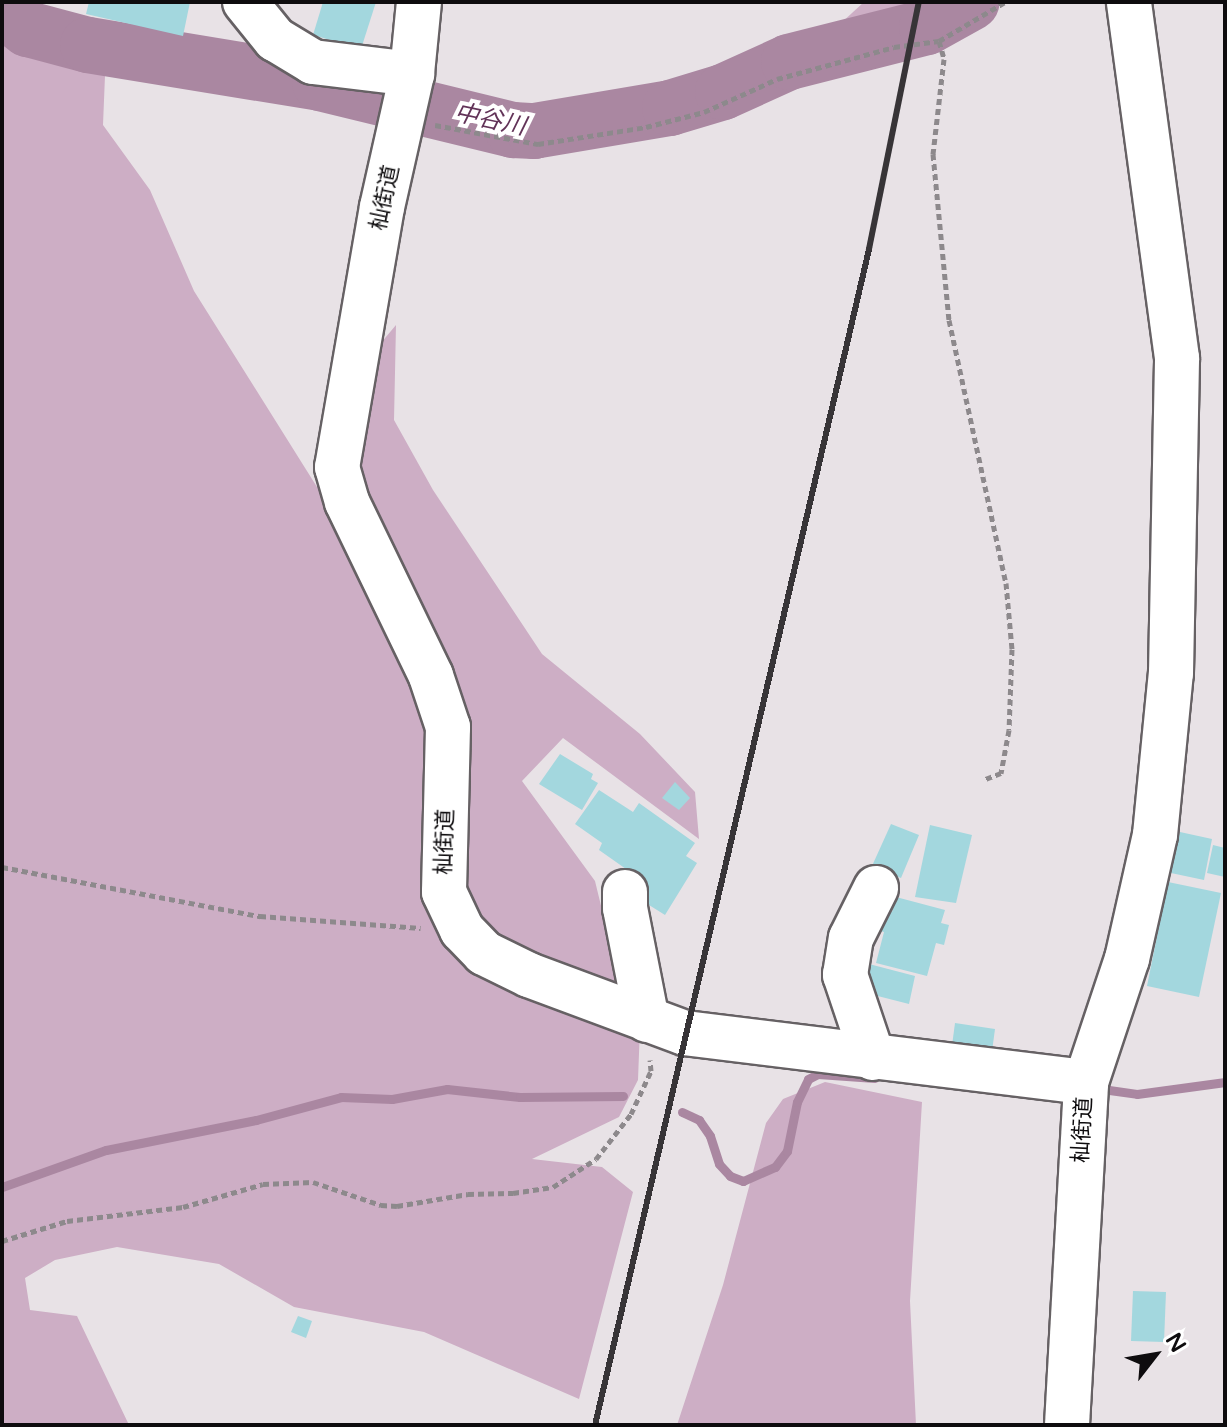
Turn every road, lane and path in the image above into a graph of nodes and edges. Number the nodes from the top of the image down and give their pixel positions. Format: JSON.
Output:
{"nodes":[{"id":1,"x":245,"y":2,"type":"edge"},
{"id":2,"x":419,"y":2,"type":"edge"},
{"id":3,"x":1005,"y":2,"type":"edge"},
{"id":4,"x":1129,"y":2,"type":"edge"},
{"id":5,"x":939,"y":41,"type":"junction"},
{"id":6,"x":408,"y":95,"type":"junction"},
{"id":7,"x":983,"y":780,"type":"dead end"},
{"id":8,"x":2,"y":867,"type":"edge"},
{"id":9,"x":876,"y":888,"type":"dead end"},
{"id":10,"x":625,"y":892,"type":"dead end"},
{"id":11,"x":462,"y":930,"type":"junction"},
{"id":12,"x":647,"y":1020,"type":"junction"},
{"id":13,"x":873,"y":1058,"type":"junction"},
{"id":14,"x":1086,"y":1082,"type":"junction"},
{"id":15,"x":2,"y":1241,"type":"edge"},
{"id":16,"x":1067,"y":1425,"type":"edge"}],
"edges":[{"from":1,"to":6,"type":"street"},
{"from":2,"to":6,"type":"street","name":"杣街道"},
{"from":3,"to":5,"type":"path"},
{"from":4,"to":14,"type":"street"},
{"from":5,"to":6,"type":"path"},
{"from":5,"to":7,"type":"path"},
{"from":6,"to":11,"type":"street","name":"杣街道"},
{"from":8,"to":11,"type":"path"},
{"from":9,"to":13,"type":"street"},
{"from":10,"to":12,"type":"street"},
{"from":11,"to":12,"type":"street","name":"杣街道"},
{"from":12,"to":13,"type":"street","name":"杣街道"},
{"from":12,"to":15,"type":"path"},
{"from":13,"to":14,"type":"street","name":"杣街道"},
{"from":14,"to":16,"type":"street","name":"杣街道"}]}
